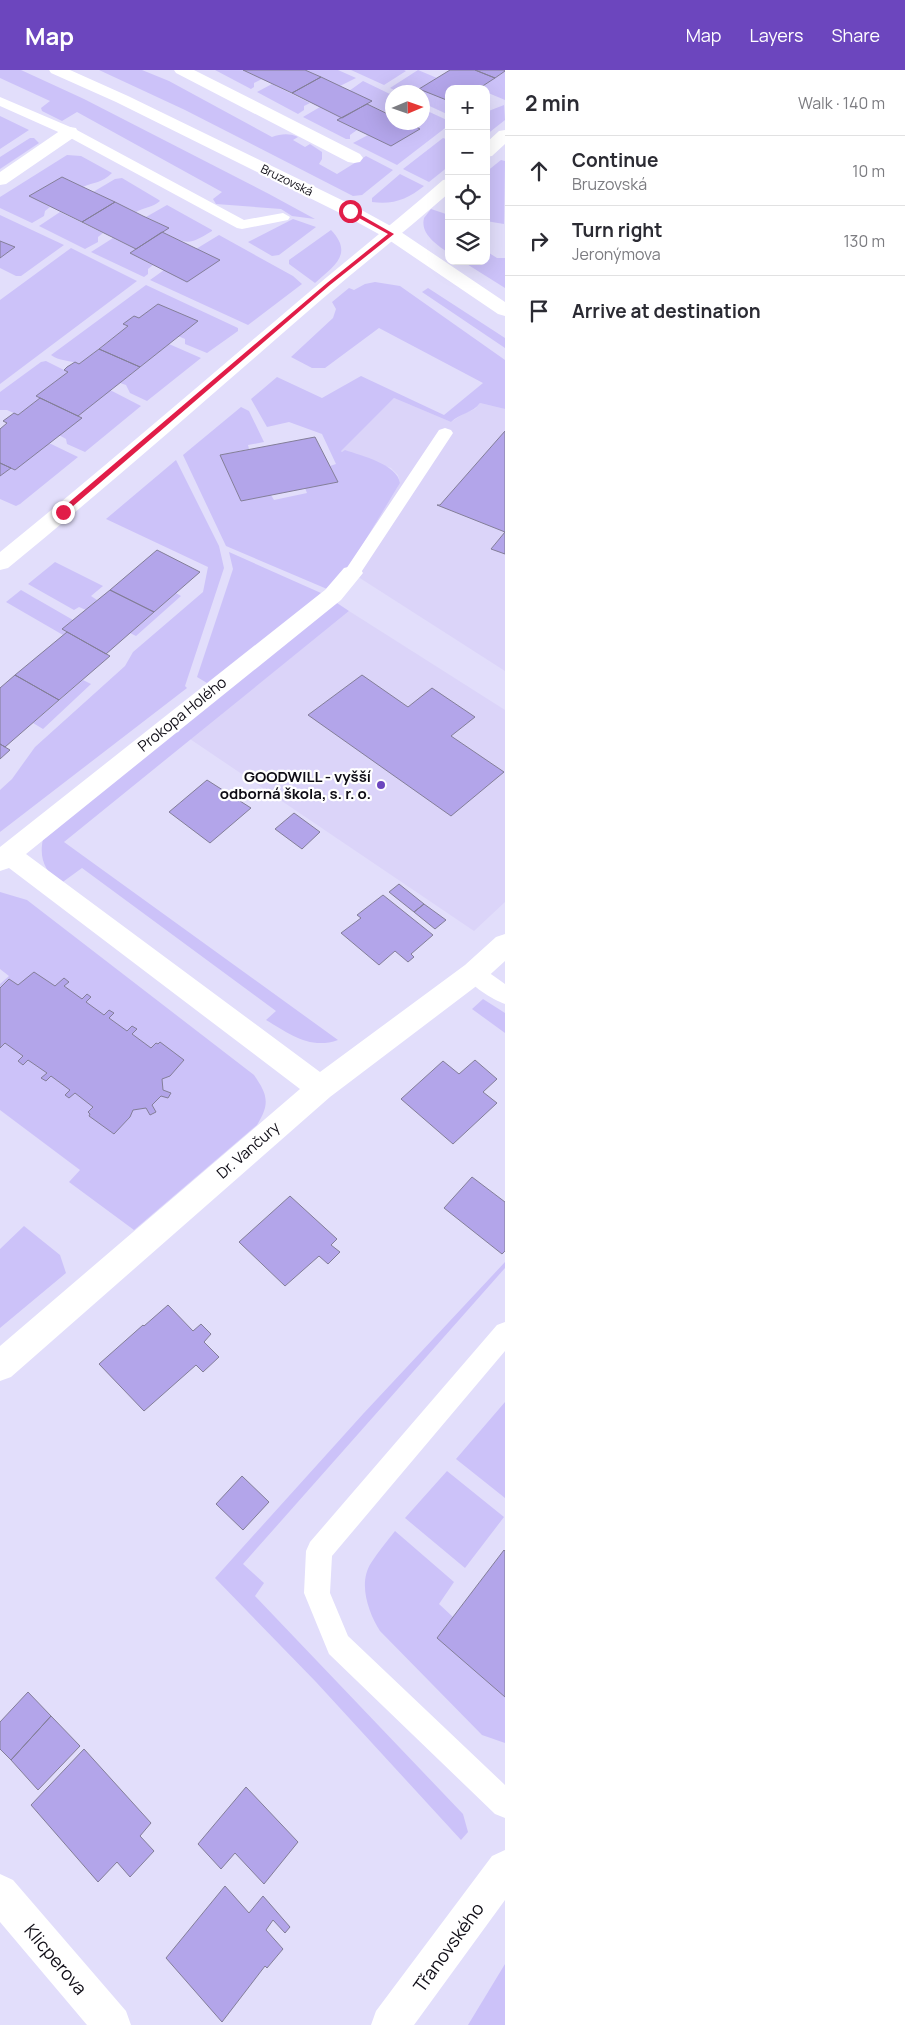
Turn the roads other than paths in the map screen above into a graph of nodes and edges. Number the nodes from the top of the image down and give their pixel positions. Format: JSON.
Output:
{"nodes":[{"id":1,"x":57,"y":70,"type":"edge"},
{"id":2,"x":182,"y":70,"type":"edge"},
{"id":3,"x":0,"y":101,"type":"edge"},
{"id":4,"x":70,"y":132,"type":"junction"},
{"id":5,"x":505,"y":136,"type":"edge"},
{"id":6,"x":490,"y":149,"type":"edge"},
{"id":7,"x":354,"y":158,"type":"dead end"},
{"id":8,"x":0,"y":180,"type":"edge"},
{"id":9,"x":445,"y":188,"type":"edge"},
{"id":10,"x":283,"y":217,"type":"dead end"},
{"id":11,"x":392,"y":234,"type":"junction"},
{"id":12,"x":505,"y":310,"type":"edge"},
{"id":13,"x":445,"y":433,"type":"dead end"},
{"id":14,"x":0,"y":563,"type":"edge"},
{"id":15,"x":352,"y":572,"type":"joint"},
{"id":16,"x":4,"y":857,"type":"edge"},
{"id":17,"x":505,"y":945,"type":"edge"},
{"id":18,"x":474,"y":973,"type":"junction"},
{"id":19,"x":505,"y":994,"type":"edge"},
{"id":20,"x":320,"y":1088,"type":"junction"},
{"id":21,"x":505,"y":1333,"type":"edge"},
{"id":22,"x":0,"y":1366,"type":"edge"},
{"id":23,"x":505,"y":1804,"type":"edge"},
{"id":24,"x":505,"y":1869,"type":"edge"},
{"id":25,"x":0,"y":1893,"type":"edge"},
{"id":26,"x":112,"y":2025,"type":"edge"},
{"id":27,"x":390,"y":2025,"type":"edge"}],
"edges":[{"from":1,"to":11,"type":"street","name":"Bruzovská"},
{"from":2,"to":7,"type":"street"},
{"from":3,"to":4,"type":"lane"},
{"from":4,"to":8,"type":"street"},
{"from":4,"to":10,"type":"lane"},
{"from":5,"to":6,"type":"street"},
{"from":9,"to":11,"type":"street"},
{"from":11,"to":12,"type":"street","name":"Bruzovská"},
{"from":11,"to":14,"type":"street"},
{"from":13,"to":15,"type":"lane"},
{"from":15,"to":16,"type":"street","name":"Prokopa Holého"},
{"from":16,"to":20,"type":"street","name":"Prokopa Holého"},
{"from":17,"to":18,"type":"street","name":"Dr. Vančury"},
{"from":18,"to":19,"type":"lane"},
{"from":18,"to":20,"type":"street","name":"Dr. Vančury"},
{"from":20,"to":22,"type":"street","name":"Dr. Vančury"},
{"from":21,"to":23,"type":"lane"},
{"from":24,"to":27,"type":"street","name":"Třanovského"},
{"from":25,"to":26,"type":"street","name":"Klicperova"}]}
